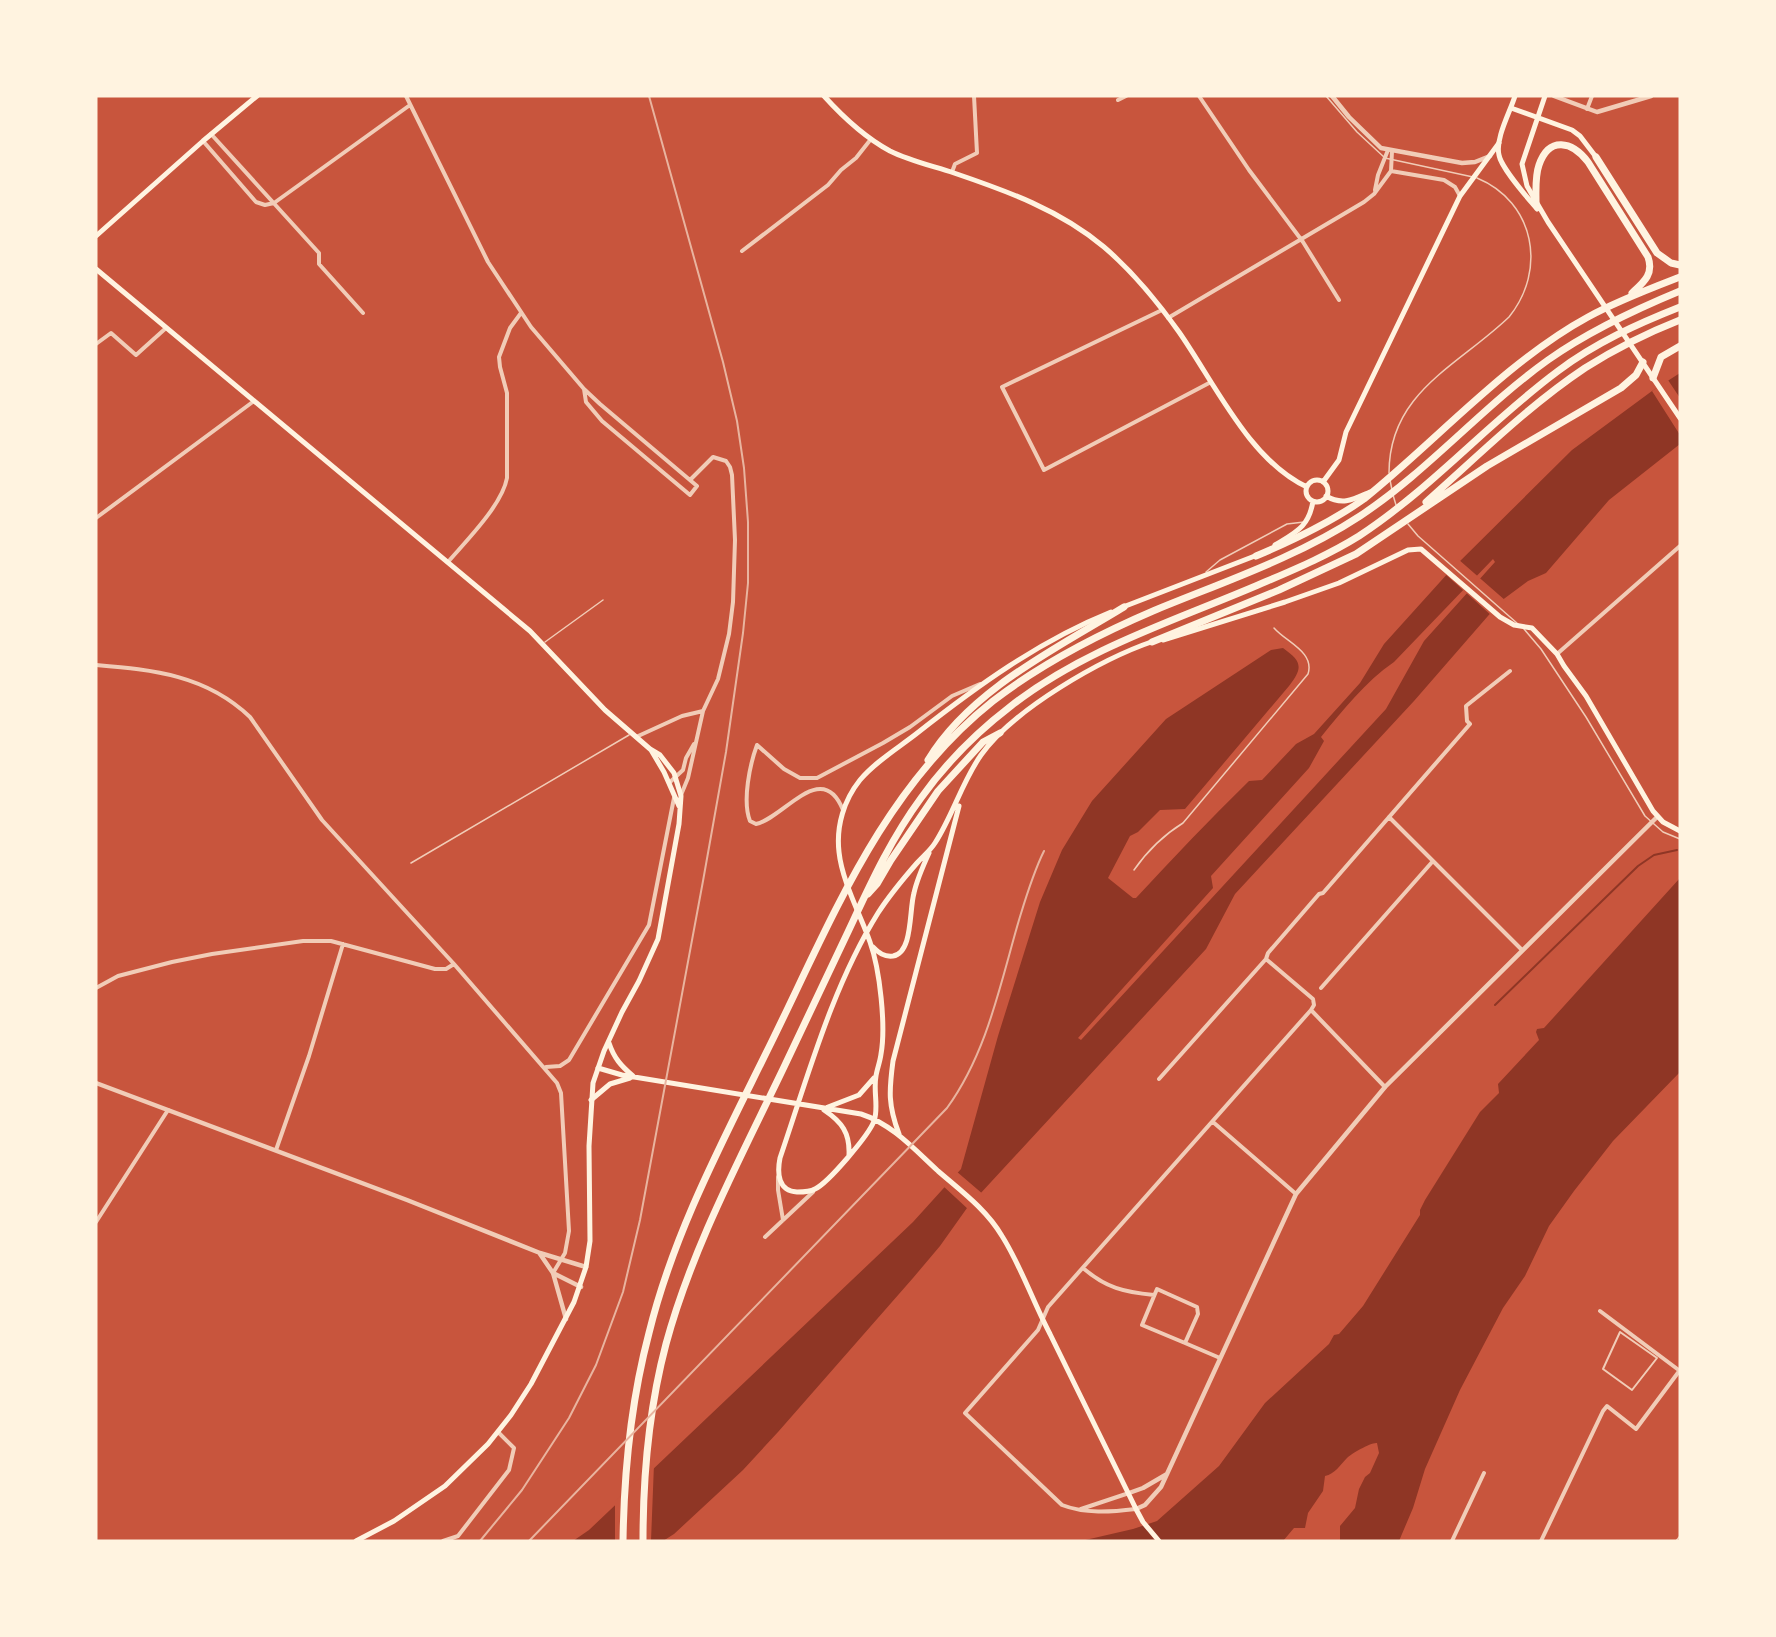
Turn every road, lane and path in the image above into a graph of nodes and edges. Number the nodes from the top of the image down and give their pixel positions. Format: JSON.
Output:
{"nodes":[{"id":1,"x":257,"y":96,"type":"edge"},
{"id":2,"x":406,"y":96,"type":"edge"},
{"id":3,"x":824,"y":96,"type":"edge"},
{"id":4,"x":974,"y":96,"type":"edge"},
{"id":5,"x":1126,"y":96,"type":"edge"},
{"id":6,"x":1199,"y":96,"type":"edge"},
{"id":7,"x":1326,"y":96,"type":"edge"},
{"id":8,"x":1332,"y":96,"type":"edge"},
{"id":9,"x":1515,"y":96,"type":"edge"},
{"id":10,"x":1545,"y":96,"type":"edge"},
{"id":11,"x":1554,"y":96,"type":"edge"},
{"id":12,"x":1592,"y":96,"type":"edge"},
{"id":13,"x":1651,"y":96,"type":"edge"},
{"id":14,"x":1118,"y":100,"type":"dead end"},
{"id":15,"x":410,"y":105,"type":"junction"},
{"id":16,"x":1511,"y":108,"type":"junction"},
{"id":17,"x":1587,"y":109,"type":"junction"},
{"id":18,"x":1538,"y":117,"type":"junction"},
{"id":19,"x":211,"y":134,"type":"junction"},
{"id":20,"x":871,"y":139,"type":"junction"},
{"id":21,"x":203,"y":141,"type":"junction"},
{"id":22,"x":1499,"y":143,"type":"junction"},
{"id":23,"x":1390,"y":150,"type":"junction"},
{"id":24,"x":1491,"y":155,"type":"junction"},
{"id":25,"x":1596,"y":157,"type":"joint"},
{"id":26,"x":1385,"y":158,"type":"junction"},
{"id":27,"x":1392,"y":159,"type":"junction"},
{"id":28,"x":1391,"y":171,"type":"junction"},
{"id":29,"x":952,"y":172,"type":"junction"},
{"id":30,"x":1474,"y":177,"type":"junction"},
{"id":31,"x":1374,"y":194,"type":"junction"},
{"id":32,"x":1460,"y":196,"type":"junction"},
{"id":33,"x":1536,"y":202,"type":"junction"},
{"id":34,"x":274,"y":203,"type":"junction"},
{"id":35,"x":1548,"y":222,"type":"junction"},
{"id":36,"x":96,"y":236,"type":"edge"},
{"id":37,"x":1301,"y":239,"type":"junction"},
{"id":38,"x":742,"y":251,"type":"dead end"},
{"id":39,"x":1680,"y":265,"type":"edge"},
{"id":40,"x":96,"y":269,"type":"edge"},
{"id":41,"x":1680,"y":277,"type":"edge"},
{"id":42,"x":1680,"y":291,"type":"edge"},
{"id":43,"x":1628,"y":297,"type":"junction"},
{"id":44,"x":1339,"y":300,"type":"dead end"},
{"id":45,"x":1680,"y":307,"type":"edge"},
{"id":46,"x":1162,"y":310,"type":"junction"},
{"id":47,"x":363,"y":313,"type":"dead end"},
{"id":48,"x":521,"y":314,"type":"junction"},
{"id":49,"x":1168,"y":318,"type":"junction"},
{"id":50,"x":1680,"y":320,"type":"edge"},
{"id":51,"x":166,"y":328,"type":"junction"},
{"id":52,"x":96,"y":344,"type":"edge"},
{"id":53,"x":1680,"y":346,"type":"edge"},
{"id":54,"x":1641,"y":360,"type":"junction"},
{"id":55,"x":1653,"y":378,"type":"junction"},
{"id":56,"x":1212,"y":382,"type":"junction"},
{"id":57,"x":585,"y":389,"type":"junction"},
{"id":58,"x":254,"y":400,"type":"junction"},
{"id":59,"x":1680,"y":418,"type":"edge"},
{"id":60,"x":690,"y":480,"type":"junction"},
{"id":61,"x":1323,"y":482,"type":"junction"},
{"id":62,"x":1307,"y":486,"type":"junction"},
{"id":63,"x":1377,"y":488,"type":"junction"},
{"id":64,"x":1326,"y":496,"type":"junction"},
{"id":65,"x":1313,"y":501,"type":"junction"},
{"id":66,"x":1399,"y":511,"type":"dead end"},
{"id":67,"x":96,"y":518,"type":"edge"},
{"id":68,"x":1308,"y":521,"type":"junction"},
{"id":69,"x":1405,"y":521,"type":"dead end"},
{"id":70,"x":1398,"y":527,"type":"junction"},
{"id":71,"x":1680,"y":546,"type":"edge"},
{"id":72,"x":1256,"y":556,"type":"junction"},
{"id":73,"x":448,"y":562,"type":"junction"},
{"id":74,"x":1448,"y":567,"type":"junction"},
{"id":75,"x":1203,"y":578,"type":"junction"},
{"id":76,"x":603,"y":600,"type":"dead end"},
{"id":77,"x":1124,"y":607,"type":"junction"},
{"id":78,"x":1521,"y":626,"type":"junction"},
{"id":79,"x":1274,"y":627,"type":"dead end"},
{"id":80,"x":1152,"y":642,"type":"junction"},
{"id":81,"x":543,"y":643,"type":"junction"},
{"id":82,"x":1557,"y":654,"type":"junction"},
{"id":83,"x":96,"y":665,"type":"edge"},
{"id":84,"x":1510,"y":671,"type":"dead end"},
{"id":85,"x":986,"y":681,"type":"junction"},
{"id":86,"x":703,"y":711,"type":"junction"},
{"id":87,"x":1000,"y":733,"type":"junction"},
{"id":88,"x":634,"y":735,"type":"junction"},
{"id":89,"x":696,"y":741,"type":"junction"},
{"id":90,"x":650,"y":749,"type":"junction"},
{"id":91,"x":920,"y":775,"type":"junction"},
{"id":92,"x":675,"y":777,"type":"junction"},
{"id":93,"x":669,"y":783,"type":"junction"},
{"id":94,"x":681,"y":796,"type":"junction"},
{"id":95,"x":674,"y":798,"type":"junction"},
{"id":96,"x":960,"y":798,"type":"junction"},
{"id":97,"x":680,"y":808,"type":"junction"},
{"id":98,"x":843,"y":810,"type":"junction"},
{"id":99,"x":1389,"y":817,"type":"junction"},
{"id":100,"x":1657,"y":817,"type":"junction"},
{"id":101,"x":1651,"y":822,"type":"junction"},
{"id":102,"x":1680,"y":831,"type":"edge"},
{"id":103,"x":1680,"y":839,"type":"edge"},
{"id":104,"x":930,"y":851,"type":"junction"},
{"id":105,"x":1433,"y":861,"type":"junction"},
{"id":106,"x":411,"y":863,"type":"dead end"},
{"id":107,"x":1134,"y":870,"type":"dead end"},
{"id":108,"x":864,"y":898,"type":"junction"},
{"id":109,"x":343,"y":944,"type":"junction"},
{"id":110,"x":872,"y":946,"type":"junction"},
{"id":111,"x":1522,"y":950,"type":"junction"},
{"id":112,"x":1266,"y":959,"type":"junction"},
{"id":113,"x":454,"y":964,"type":"junction"},
{"id":114,"x":96,"y":988,"type":"edge"},
{"id":115,"x":1321,"y":988,"type":"dead end"},
{"id":116,"x":1311,"y":1010,"type":"junction"},
{"id":117,"x":609,"y":1043,"type":"junction"},
{"id":118,"x":545,"y":1067,"type":"junction"},
{"id":119,"x":598,"y":1068,"type":"junction"},
{"id":120,"x":876,"y":1076,"type":"junction"},
{"id":121,"x":634,"y":1077,"type":"junction"},
{"id":122,"x":1159,"y":1079,"type":"dead end"},
{"id":123,"x":96,"y":1083,"type":"edge"},
{"id":124,"x":1385,"y":1087,"type":"junction"},
{"id":125,"x":591,"y":1100,"type":"junction"},
{"id":126,"x":823,"y":1109,"type":"junction"},
{"id":127,"x":168,"y":1110,"type":"junction"},
{"id":128,"x":875,"y":1119,"type":"junction"},
{"id":129,"x":1357,"y":1120,"type":"joint"},
{"id":130,"x":1213,"y":1122,"type":"junction"},
{"id":131,"x":901,"y":1137,"type":"junction"},
{"id":132,"x":276,"y":1150,"type":"junction"},
{"id":133,"x":849,"y":1155,"type":"junction"},
{"id":134,"x":778,"y":1175,"type":"junction"},
{"id":135,"x":815,"y":1189,"type":"junction"},
{"id":136,"x":1296,"y":1194,"type":"junction"},
{"id":137,"x":783,"y":1221,"type":"junction"},
{"id":138,"x":96,"y":1222,"type":"edge"},
{"id":139,"x":765,"y":1238,"type":"dead end"},
{"id":140,"x":540,"y":1253,"type":"junction"},
{"id":141,"x":562,"y":1258,"type":"junction"},
{"id":142,"x":586,"y":1267,"type":"junction"},
{"id":143,"x":1083,"y":1268,"type":"junction"},
{"id":144,"x":553,"y":1273,"type":"junction"},
{"id":145,"x":581,"y":1287,"type":"junction"},
{"id":146,"x":1154,"y":1295,"type":"junction"},
{"id":147,"x":1600,"y":1311,"type":"dead end"},
{"id":148,"x":566,"y":1319,"type":"junction"},
{"id":149,"x":1043,"y":1320,"type":"junction"},
{"id":150,"x":1620,"y":1332,"type":"joint"},
{"id":151,"x":1185,"y":1343,"type":"junction"},
{"id":152,"x":1220,"y":1358,"type":"junction"},
{"id":153,"x":1680,"y":1371,"type":"edge"},
{"id":154,"x":498,"y":1432,"type":"junction"},
{"id":155,"x":1484,"y":1473,"type":"dead end"},
{"id":156,"x":1167,"y":1474,"type":"junction"},
{"id":157,"x":1129,"y":1493,"type":"junction"},
{"id":158,"x":1136,"y":1509,"type":"junction"},
{"id":159,"x":1076,"y":1510,"type":"junction"},
{"id":160,"x":1680,"y":1536,"type":"edge"},
{"id":161,"x":356,"y":1541,"type":"edge"},
{"id":162,"x":443,"y":1541,"type":"edge"},
{"id":163,"x":623,"y":1541,"type":"edge"},
{"id":164,"x":643,"y":1541,"type":"edge"},
{"id":165,"x":1159,"y":1541,"type":"edge"},
{"id":166,"x":1452,"y":1541,"type":"edge"},
{"id":167,"x":1541,"y":1541,"type":"edge"},
{"id":168,"x":1676,"y":1541,"type":"edge"}],
"edges":[{"from":1,"to":19,"type":"main road"},
{"from":2,"to":15,"type":"street"},
{"from":3,"to":20,"type":"main road"},
{"from":4,"to":29,"type":"street"},
{"from":5,"to":14,"type":"street"},
{"from":6,"to":37,"type":"street"},
{"from":7,"to":26,"type":"lane"},
{"from":8,"to":23,"type":"street"},
{"from":9,"to":16,"type":"main road"},
{"from":10,"to":18,"type":"main road"},
{"from":11,"to":17,"type":"street"},
{"from":12,"to":17,"type":"street"},
{"from":13,"to":17,"type":"street"},
{"from":15,"to":34,"type":"street"},
{"from":15,"to":48,"type":"street"},
{"from":16,"to":18,"type":"main road"},
{"from":16,"to":22,"type":"main road"},
{"from":18,"to":25,"type":"main road"},
{"from":18,"to":33,"type":"main road"},
{"from":19,"to":21,"type":"main road"},
{"from":19,"to":34,"type":"street"},
{"from":20,"to":29,"type":"main road"},
{"from":20,"to":38,"type":"street"},
{"from":21,"to":34,"type":"street"},
{"from":21,"to":36,"type":"main road"},
{"from":22,"to":24,"type":"main road"},
{"from":22,"to":35,"type":"main road"},
{"from":23,"to":24,"type":"street"},
{"from":23,"to":26,"type":"street"},
{"from":23,"to":27,"type":"street"},
{"from":24,"to":30,"type":"main road"},
{"from":25,"to":39,"type":"highway"},
{"from":26,"to":27,"type":"lane"},
{"from":26,"to":31,"type":"street"},
{"from":27,"to":28,"type":"street"},
{"from":27,"to":30,"type":"lane"},
{"from":28,"to":31,"type":"street"},
{"from":28,"to":32,"type":"street"},
{"from":29,"to":46,"type":"main road"},
{"from":30,"to":32,"type":"main road"},
{"from":30,"to":66,"type":"lane"},
{"from":31,"to":37,"type":"street"},
{"from":32,"to":61,"type":"main road"},
{"from":33,"to":35,"type":"main road"},
{"from":33,"to":43,"type":"highway"},
{"from":34,"to":47,"type":"street"},
{"from":35,"to":54,"type":"main road"},
{"from":37,"to":44,"type":"street"},
{"from":37,"to":49,"type":"street"},
{"from":40,"to":51,"type":"main road"},
{"from":41,"to":43,"type":"highway"},
{"from":42,"to":91,"type":"highway"},
{"from":43,"to":63,"type":"highway"},
{"from":45,"to":108,"type":"highway"},
{"from":46,"to":49,"type":"main road"},
{"from":46,"to":56,"type":"street"},
{"from":48,"to":57,"type":"street"},
{"from":48,"to":73,"type":"street"},
{"from":49,"to":56,"type":"main road"},
{"from":50,"to":70,"type":"highway"},
{"from":51,"to":52,"type":"street"},
{"from":51,"to":58,"type":"main road"},
{"from":53,"to":55,"type":"highway"},
{"from":54,"to":55,"type":"main road"},
{"from":54,"to":70,"type":"highway"},
{"from":55,"to":59,"type":"main road"},
{"from":56,"to":62,"type":"main road"},
{"from":57,"to":60,"type":"street"},
{"from":57,"to":60,"type":"street"},
{"from":58,"to":67,"type":"street"},
{"from":58,"to":73,"type":"main road"},
{"from":60,"to":86,"type":"street"},
{"from":61,"to":62,"type":"main road"},
{"from":61,"to":64,"type":"main road"},
{"from":62,"to":65,"type":"main road"},
{"from":63,"to":64,"type":"main road"},
{"from":63,"to":72,"type":"highway"},
{"from":64,"to":65,"type":"main road"},
{"from":65,"to":68,"type":"main road"},
{"from":68,"to":72,"type":"main road"},
{"from":68,"to":75,"type":"lane"},
{"from":69,"to":74,"type":"lane"},
{"from":70,"to":80,"type":"highway"},
{"from":71,"to":82,"type":"street"},
{"from":72,"to":75,"type":"main road"},
{"from":73,"to":81,"type":"main road"},
{"from":74,"to":78,"type":"main road"},
{"from":74,"to":80,"type":"main road"},
{"from":75,"to":77,"type":"main road"},
{"from":76,"to":81,"type":"lane"},
{"from":77,"to":85,"type":"main road"},
{"from":77,"to":91,"type":"highway"},
{"from":78,"to":82,"type":"main road"},
{"from":78,"to":101,"type":"lane"},
{"from":79,"to":107,"type":"lane"},
{"from":80,"to":87,"type":"main road"},
{"from":81,"to":88,"type":"main road"},
{"from":82,"to":100,"type":"main road"},
{"from":83,"to":113,"type":"street"},
{"from":84,"to":99,"type":"street"},
{"from":85,"to":98,"type":"main road"},
{"from":85,"to":98,"type":"street"},
{"from":86,"to":88,"type":"street"},
{"from":86,"to":89,"type":"street"},
{"from":87,"to":96,"type":"main road"},
{"from":87,"to":108,"type":"highway"},
{"from":88,"to":90,"type":"main road"},
{"from":88,"to":106,"type":"lane"},
{"from":89,"to":92,"type":"street"},
{"from":89,"to":94,"type":"street"},
{"from":90,"to":92,"type":"main road"},
{"from":90,"to":93,"type":"main road"},
{"from":91,"to":163,"type":"highway"},
{"from":92,"to":93,"type":"street"},
{"from":92,"to":94,"type":"main road"},
{"from":93,"to":95,"type":"main road"},
{"from":94,"to":97,"type":"main road"},
{"from":95,"to":97,"type":"main road"},
{"from":95,"to":118,"type":"street"},
{"from":96,"to":104,"type":"main road"},
{"from":96,"to":131,"type":"main road"},
{"from":97,"to":117,"type":"main road"},
{"from":98,"to":110,"type":"main road"},
{"from":99,"to":105,"type":"street"},
{"from":99,"to":112,"type":"street"},
{"from":100,"to":101,"type":"street"},
{"from":100,"to":102,"type":"main road"},
{"from":101,"to":103,"type":"lane"},
{"from":101,"to":111,"type":"street"},
{"from":104,"to":110,"type":"main road"},
{"from":104,"to":134,"type":"main road"},
{"from":105,"to":111,"type":"street"},
{"from":105,"to":115,"type":"street"},
{"from":108,"to":164,"type":"highway"},
{"from":109,"to":113,"type":"street"},
{"from":109,"to":114,"type":"street"},
{"from":109,"to":132,"type":"street"},
{"from":110,"to":120,"type":"main road"},
{"from":111,"to":124,"type":"street"},
{"from":112,"to":116,"type":"street"},
{"from":112,"to":122,"type":"street"},
{"from":113,"to":118,"type":"street"},
{"from":116,"to":124,"type":"street"},
{"from":116,"to":130,"type":"street"},
{"from":117,"to":119,"type":"main road"},
{"from":117,"to":121,"type":"main road"},
{"from":118,"to":141,"type":"street"},
{"from":119,"to":121,"type":"main road"},
{"from":119,"to":125,"type":"main road"},
{"from":120,"to":126,"type":"main road"},
{"from":120,"to":128,"type":"main road"},
{"from":121,"to":125,"type":"main road"},
{"from":121,"to":126,"type":"main road"},
{"from":123,"to":127,"type":"street"},
{"from":124,"to":129,"type":"street"},
{"from":125,"to":142,"type":"main road"},
{"from":126,"to":128,"type":"main road"},
{"from":126,"to":133,"type":"main road"},
{"from":127,"to":132,"type":"street"},
{"from":127,"to":138,"type":"street"},
{"from":128,"to":131,"type":"main road"},
{"from":128,"to":133,"type":"main road"},
{"from":129,"to":136,"type":"street"},
{"from":130,"to":136,"type":"street"},
{"from":130,"to":143,"type":"street"},
{"from":131,"to":149,"type":"main road"},
{"from":132,"to":140,"type":"street"},
{"from":133,"to":135,"type":"main road"},
{"from":134,"to":135,"type":"main road"},
{"from":134,"to":137,"type":"street"},
{"from":135,"to":137,"type":"street"},
{"from":136,"to":152,"type":"street"},
{"from":137,"to":139,"type":"street"},
{"from":140,"to":141,"type":"street"},
{"from":140,"to":144,"type":"street"},
{"from":141,"to":142,"type":"street"},
{"from":141,"to":144,"type":"street"},
{"from":142,"to":145,"type":"main road"},
{"from":143,"to":146,"type":"street"},
{"from":143,"to":149,"type":"street"},
{"from":144,"to":145,"type":"street"},
{"from":144,"to":148,"type":"street"},
{"from":145,"to":148,"type":"main road"},
{"from":146,"to":151,"type":"street"},
{"from":146,"to":151,"type":"street"},
{"from":147,"to":153,"type":"street"},
{"from":148,"to":154,"type":"main road"},
{"from":149,"to":157,"type":"main road"},
{"from":149,"to":159,"type":"street"},
{"from":150,"to":150,"type":"street"},
{"from":151,"to":152,"type":"street"},
{"from":152,"to":156,"type":"street"},
{"from":153,"to":167,"type":"street"},
{"from":154,"to":161,"type":"main road"},
{"from":154,"to":162,"type":"street"},
{"from":155,"to":166,"type":"street"},
{"from":156,"to":157,"type":"street"},
{"from":156,"to":158,"type":"street"},
{"from":157,"to":158,"type":"main road"},
{"from":157,"to":159,"type":"street"},
{"from":158,"to":159,"type":"street"},
{"from":158,"to":165,"type":"main road"},
{"from":160,"to":168,"type":"lane"}]}
